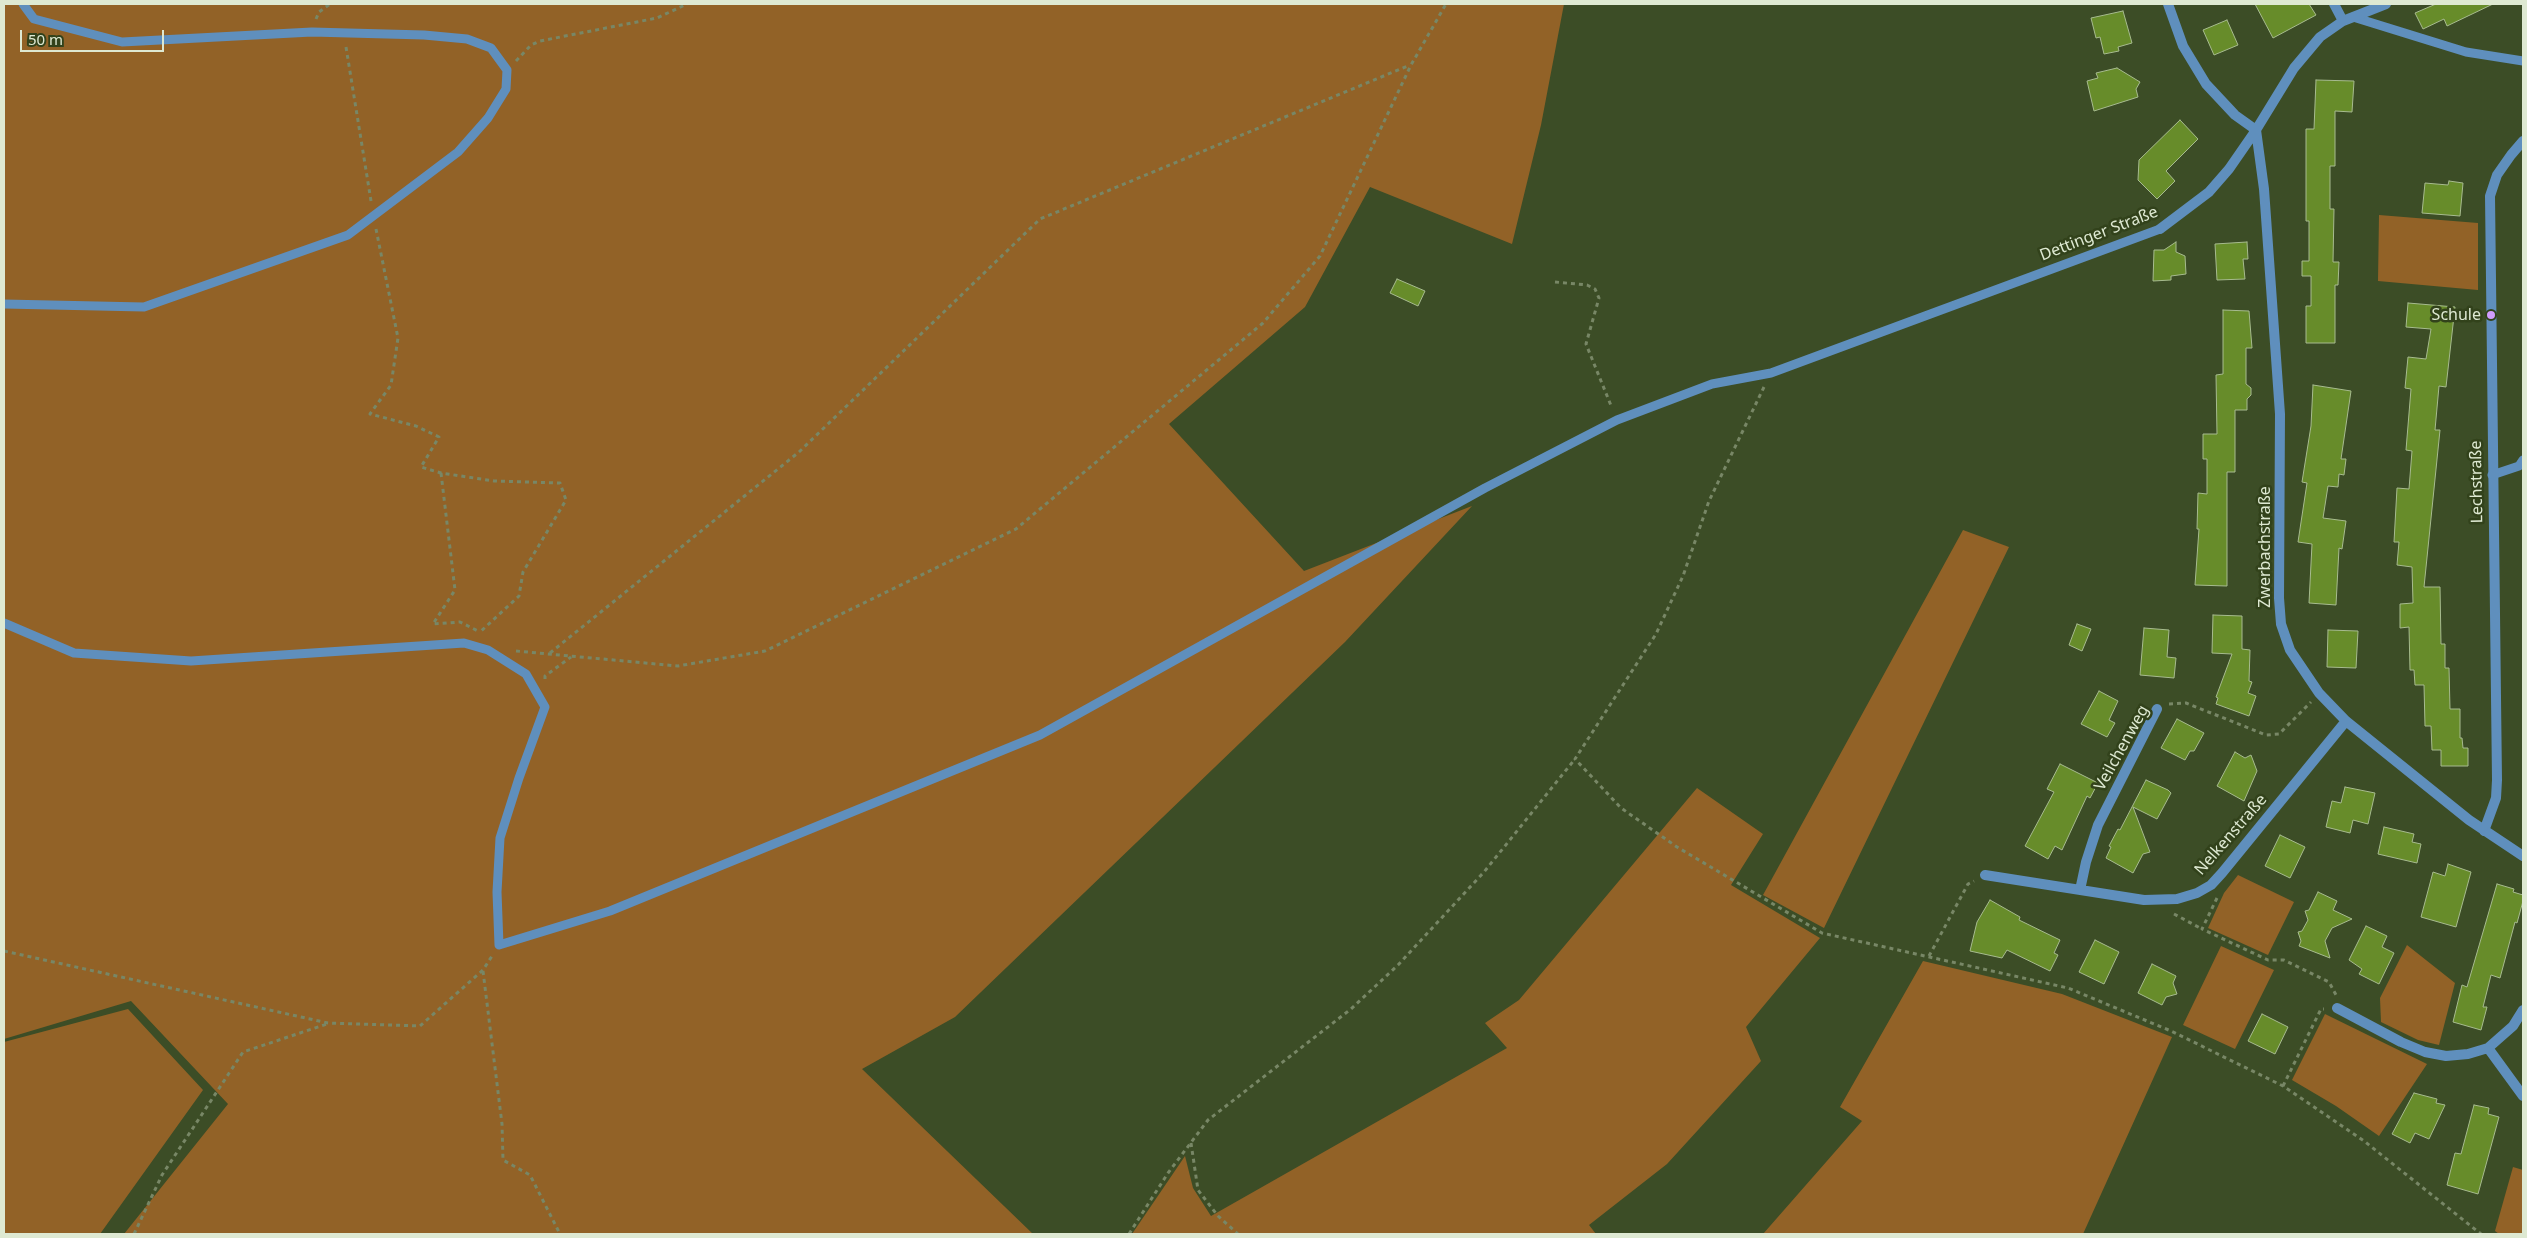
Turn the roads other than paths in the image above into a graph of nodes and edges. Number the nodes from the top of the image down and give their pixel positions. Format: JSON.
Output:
{"nodes":[{"id":1,"x":23,"y":4,"type":"edge"},
{"id":2,"x":2168,"y":4,"type":"edge"},
{"id":3,"x":2334,"y":4,"type":"edge"},
{"id":4,"x":2386,"y":4,"type":"edge"},
{"id":5,"x":2353,"y":17,"type":"junction"},
{"id":6,"x":2343,"y":22,"type":"junction"},
{"id":7,"x":2523,"y":61,"type":"edge"},
{"id":8,"x":2256,"y":130,"type":"junction"},
{"id":9,"x":2523,"y":141,"type":"edge"},
{"id":10,"x":2160,"y":229,"type":"joint"},
{"id":11,"x":4,"y":304,"type":"edge"},
{"id":12,"x":2523,"y":460,"type":"edge"},
{"id":13,"x":2492,"y":475,"type":"junction"},
{"id":14,"x":4,"y":623,"type":"edge"},
{"id":15,"x":2157,"y":709,"type":"road end"},
{"id":16,"x":2346,"y":721,"type":"junction"},
{"id":17,"x":2484,"y":831,"type":"junction"},
{"id":18,"x":2523,"y":856,"type":"edge"},
{"id":19,"x":1985,"y":876,"type":"road end"},
{"id":20,"x":2080,"y":890,"type":"junction"},
{"id":21,"x":2337,"y":1008,"type":"road end"},
{"id":22,"x":2523,"y":1010,"type":"edge"},
{"id":23,"x":2488,"y":1048,"type":"junction"},
{"id":24,"x":2523,"y":1096,"type":"edge"}],
"edges":[{"from":1,"to":11,"type":"lane"},
{"from":2,"to":8,"type":"street"},
{"from":3,"to":6,"type":"street"},
{"from":4,"to":5,"type":"street","name":"Dettinger Straße"},
{"from":5,"to":6,"type":"street","name":"Dettinger Straße"},
{"from":5,"to":7,"type":"lane"},
{"from":6,"to":8,"type":"street","name":"Dettinger Straße"},
{"from":8,"to":10,"type":"street","name":"Dettinger Straße"},
{"from":8,"to":16,"type":"street","name":"Zwerbachstraße"},
{"from":9,"to":13,"type":"street","name":"Lechstraße"},
{"from":10,"to":14,"type":"lane","name":"Dettinger Straße"},
{"from":12,"to":13,"type":"lane"},
{"from":13,"to":17,"type":"street","name":"Lechstraße"},
{"from":15,"to":20,"type":"street","name":"Veilchenweg"},
{"from":16,"to":17,"type":"street","name":"Zwerbachstraße"},
{"from":16,"to":20,"type":"street","name":"Nelkenstraße"},
{"from":17,"to":18,"type":"street","name":"Zwerbachstraße"},
{"from":19,"to":20,"type":"street","name":"Nelkenstraße"},
{"from":21,"to":23,"type":"street"},
{"from":22,"to":23,"type":"street"},
{"from":23,"to":24,"type":"street"}]}
